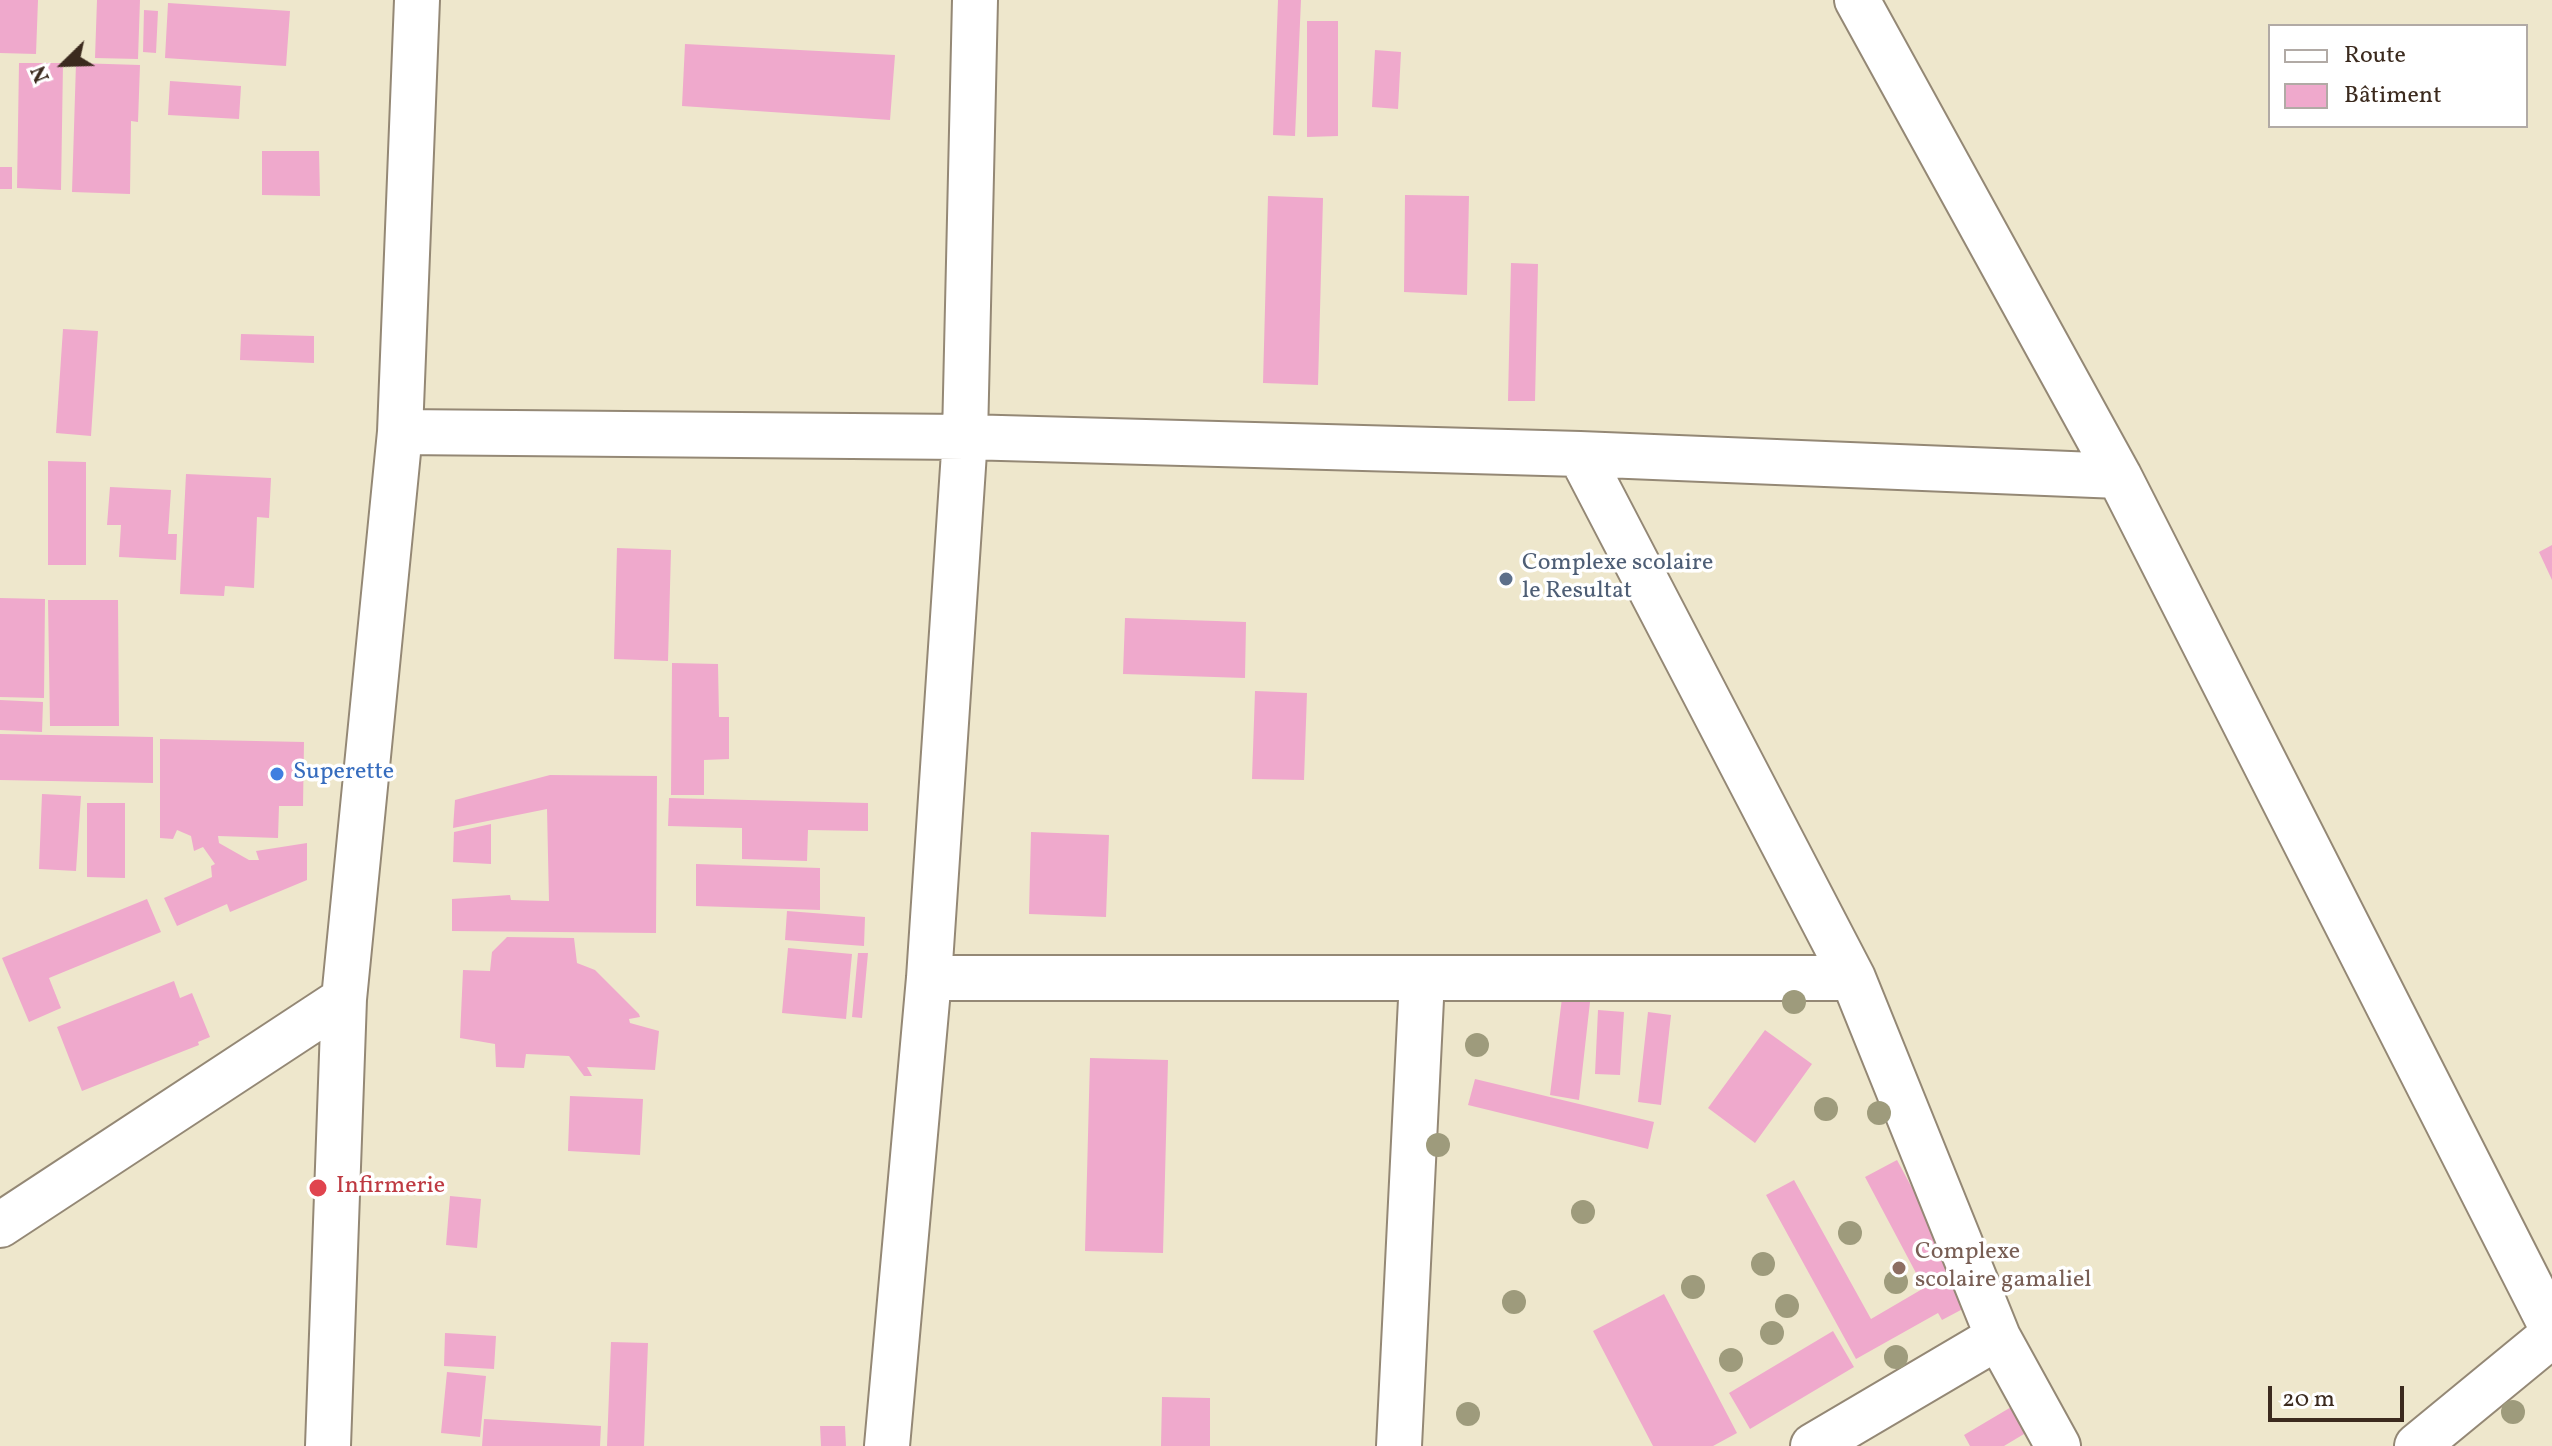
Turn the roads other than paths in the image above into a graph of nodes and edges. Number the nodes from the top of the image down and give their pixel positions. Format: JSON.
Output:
{"nodes":[{"id":1,"x":417,"y":0,"type":"edge"},
{"id":2,"x":975,"y":0,"type":"edge"},
{"id":3,"x":1857,"y":0,"type":"edge"},
{"id":4,"x":400,"y":432,"type":"junction"},
{"id":5,"x":965,"y":437,"type":"junction"},
{"id":6,"x":1580,"y":454,"type":"junction"},
{"id":7,"x":2119,"y":476,"type":"junction"},
{"id":8,"x":929,"y":978,"type":"junction"},
{"id":9,"x":1853,"y":978,"type":"junction"},
{"id":10,"x":1422,"y":979,"type":"junction"},
{"id":11,"x":344,"y":999,"type":"junction"},
{"id":12,"x":0,"y":1225,"type":"edge"},
{"id":13,"x":2552,"y":1328,"type":"edge"},
{"id":14,"x":2552,"y":1335,"type":"edge"},
{"id":15,"x":1998,"y":1337,"type":"junction"},
{"id":16,"x":328,"y":1446,"type":"edge"},
{"id":17,"x":887,"y":1446,"type":"edge"},
{"id":18,"x":1399,"y":1446,"type":"edge"},
{"id":19,"x":1813,"y":1446,"type":"edge"},
{"id":20,"x":2058,"y":1446,"type":"edge"},
{"id":21,"x":2417,"y":1446,"type":"edge"}],
"edges":[{"from":1,"to":4,"type":"street"},
{"from":2,"to":5,"type":"street"},
{"from":3,"to":7,"type":"street"},
{"from":4,"to":5,"type":"street"},
{"from":4,"to":11,"type":"street"},
{"from":5,"to":6,"type":"street"},
{"from":5,"to":8,"type":"street"},
{"from":6,"to":7,"type":"street"},
{"from":6,"to":9,"type":"street"},
{"from":7,"to":13,"type":"street"},
{"from":8,"to":10,"type":"street"},
{"from":8,"to":17,"type":"street"},
{"from":9,"to":10,"type":"street"},
{"from":9,"to":15,"type":"street"},
{"from":10,"to":18,"type":"street"},
{"from":11,"to":12,"type":"street"},
{"from":11,"to":16,"type":"street"},
{"from":14,"to":21,"type":"street"},
{"from":15,"to":19,"type":"street"},
{"from":15,"to":20,"type":"street"}]}
